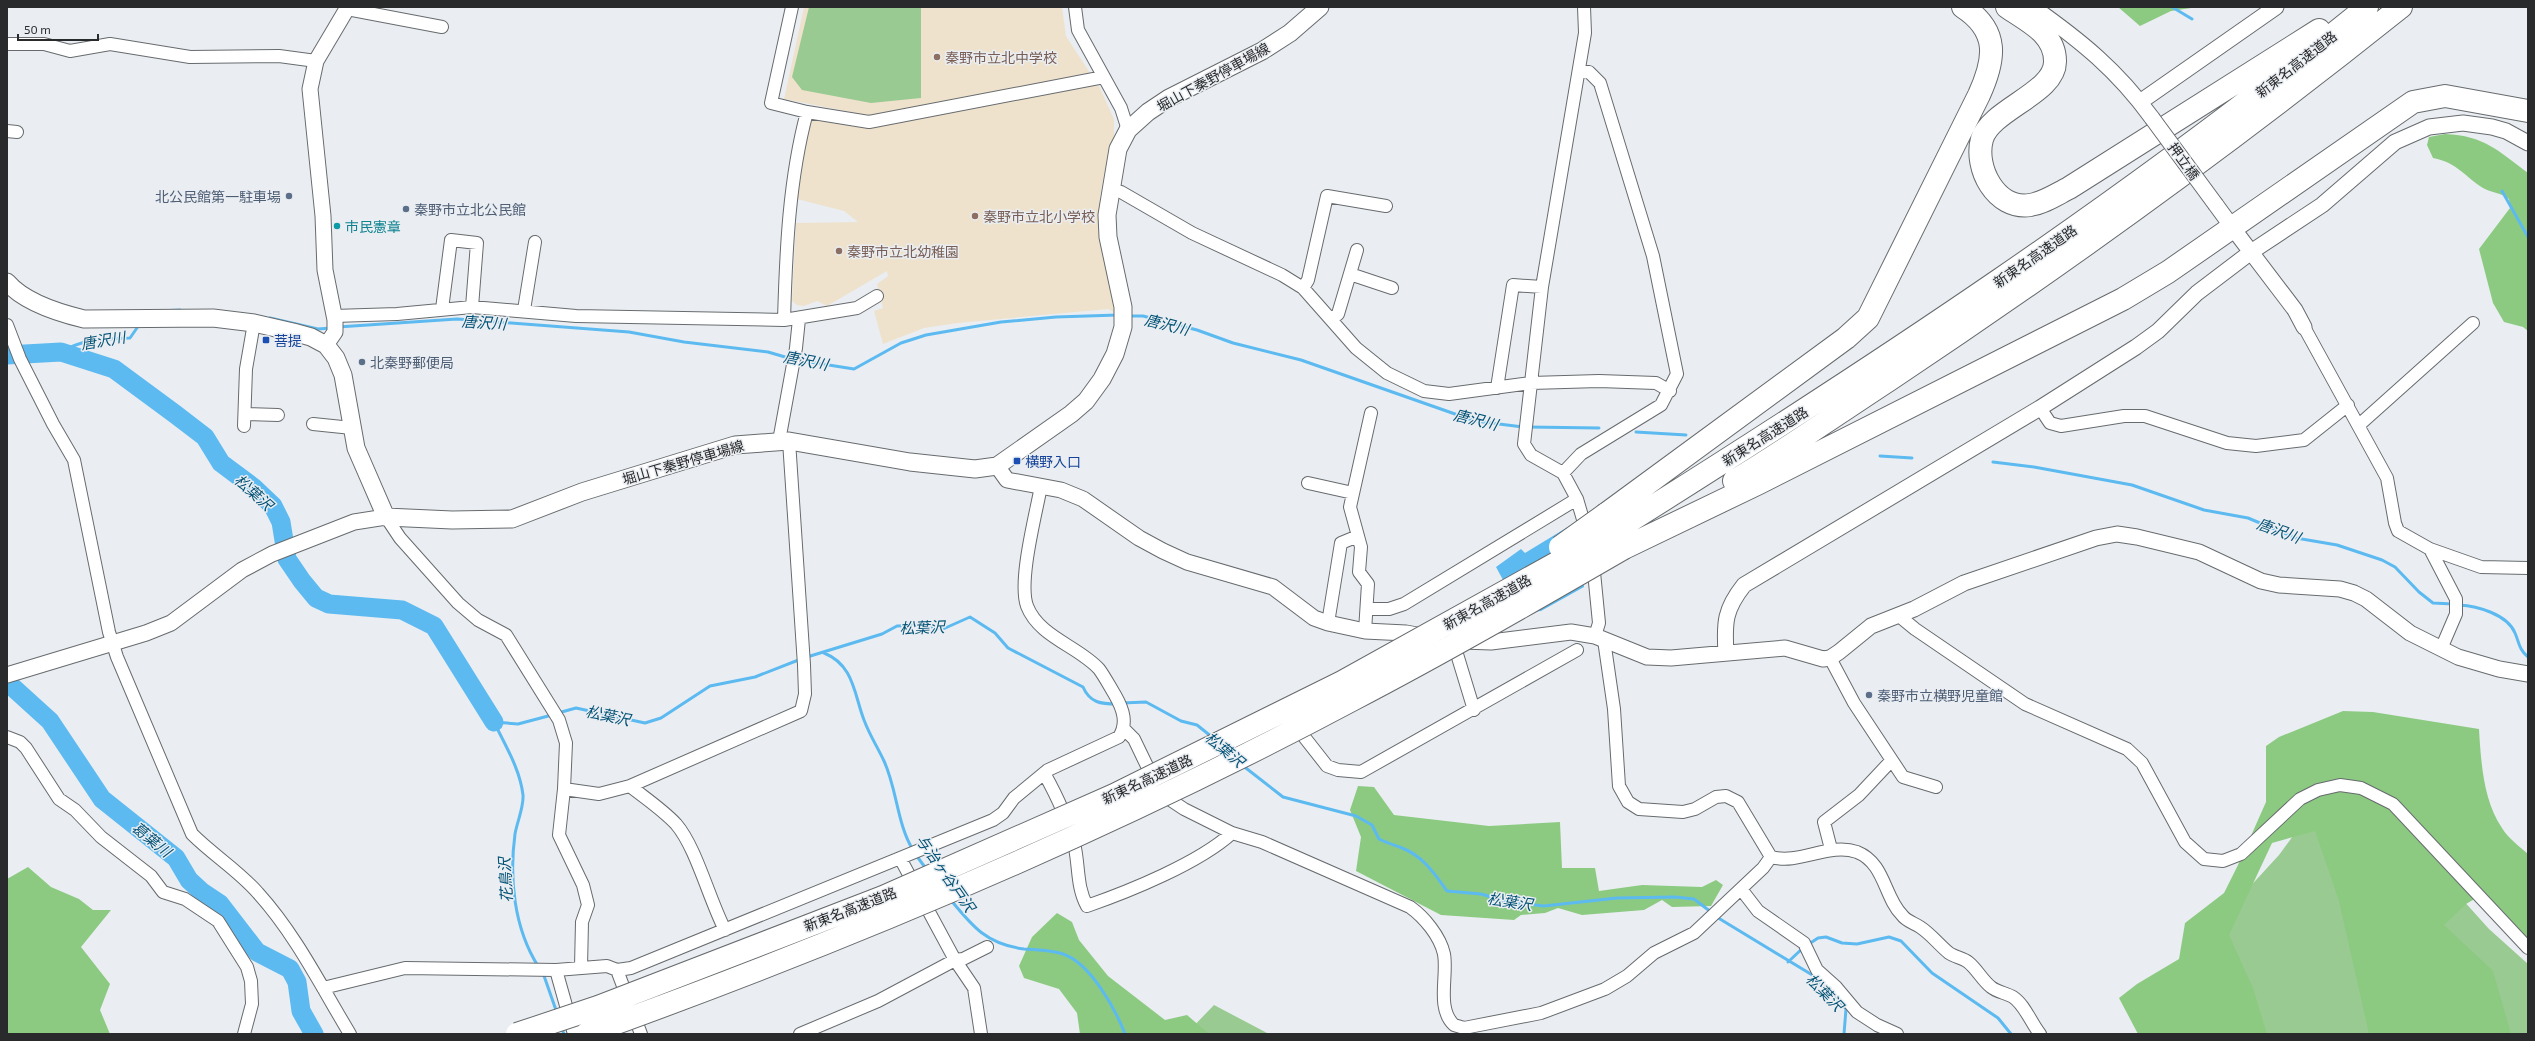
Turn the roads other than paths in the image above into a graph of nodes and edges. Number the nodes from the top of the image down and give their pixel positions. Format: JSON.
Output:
{"nodes":[{"id":1,"x":792,"y":7,"type":"edge"},
{"id":2,"x":1074,"y":7,"type":"edge"},
{"id":3,"x":1320,"y":7,"type":"edge"},
{"id":4,"x":1584,"y":7,"type":"edge"},
{"id":5,"x":1963,"y":7,"type":"edge"},
{"id":6,"x":2007,"y":7,"type":"edge"},
{"id":7,"x":2034,"y":7,"type":"edge"},
{"id":8,"x":2276,"y":7,"type":"edge"},
{"id":9,"x":2353,"y":7,"type":"edge"},
{"id":10,"x":2367,"y":7,"type":"edge"},
{"id":11,"x":2401,"y":7,"type":"edge"},
{"id":12,"x":348,"y":8,"type":"edge"},
{"id":13,"x":442,"y":27,"type":"dead end"},
{"id":14,"x":7,"y":44,"type":"edge"},
{"id":15,"x":316,"y":61,"type":"junction"},
{"id":16,"x":1579,"y":70,"type":"junction"},
{"id":17,"x":1104,"y":77,"type":"junction"},
{"id":18,"x":2140,"y":102,"type":"junction"},
{"id":19,"x":2528,"y":111,"type":"edge"},
{"id":20,"x":807,"y":112,"type":"junction"},
{"id":21,"x":1128,"y":130,"type":"junction"},
{"id":22,"x":2528,"y":143,"type":"edge"},
{"id":23,"x":1110,"y":189,"type":"junction"},
{"id":24,"x":1386,"y":206,"type":"dead end"},
{"id":25,"x":2227,"y":220,"type":"dead end"},
{"id":26,"x":2238,"y":236,"type":"dead end"},
{"id":27,"x":535,"y":242,"type":"dead end"},
{"id":28,"x":1357,"y":250,"type":"dead end"},
{"id":29,"x":2251,"y":252,"type":"junction"},
{"id":30,"x":1350,"y":274,"type":"junction"},
{"id":31,"x":8,"y":287,"type":"edge"},
{"id":32,"x":1542,"y":287,"type":"junction"},
{"id":33,"x":1304,"y":288,"type":"junction"},
{"id":34,"x":1392,"y":288,"type":"dead end"},
{"id":35,"x":877,"y":296,"type":"dead end"},
{"id":36,"x":472,"y":307,"type":"junction"},
{"id":37,"x":442,"y":309,"type":"junction"},
{"id":38,"x":524,"y":310,"type":"junction"},
{"id":39,"x":799,"y":319,"type":"junction"},
{"id":40,"x":1331,"y":319,"type":"junction"},
{"id":41,"x":784,"y":320,"type":"junction"},
{"id":42,"x":254,"y":323,"type":"junction"},
{"id":43,"x":2473,"y":323,"type":"dead end"},
{"id":44,"x":2304,"y":327,"type":"joint"},
{"id":45,"x":333,"y":328,"type":"junction"},
{"id":46,"x":8,"y":330,"type":"edge"},
{"id":47,"x":1531,"y":383,"type":"junction"},
{"id":48,"x":1497,"y":388,"type":"junction"},
{"id":49,"x":1670,"y":391,"type":"junction"},
{"id":50,"x":2348,"y":405,"type":"junction"},
{"id":51,"x":2040,"y":408,"type":"junction"},
{"id":52,"x":1371,"y":413,"type":"dead end"},
{"id":53,"x":245,"y":414,"type":"junction"},
{"id":54,"x":278,"y":415,"type":"dead end"},
{"id":55,"x":313,"y":424,"type":"dead end"},
{"id":56,"x":2359,"y":425,"type":"junction"},
{"id":57,"x":244,"y":426,"type":"dead end"},
{"id":58,"x":352,"y":428,"type":"junction"},
{"id":59,"x":784,"y":441,"type":"junction"},
{"id":60,"x":997,"y":466,"type":"junction"},
{"id":61,"x":1563,"y":473,"type":"junction"},
{"id":62,"x":1308,"y":483,"type":"dead end"},
{"id":63,"x":1041,"y":486,"type":"junction"},
{"id":64,"x":1353,"y":493,"type":"junction"},
{"id":65,"x":1577,"y":499,"type":"junction"},
{"id":66,"x":386,"y":517,"type":"junction"},
{"id":67,"x":1615,"y":531,"type":"junction"},
{"id":68,"x":1358,"y":536,"type":"junction"},
{"id":69,"x":2430,"y":549,"type":"junction"},
{"id":70,"x":2528,"y":568,"type":"edge"},
{"id":71,"x":1367,"y":609,"type":"junction"},
{"id":72,"x":1898,"y":615,"type":"junction"},
{"id":73,"x":1328,"y":624,"type":"junction"},
{"id":74,"x":1365,"y":631,"type":"junction"},
{"id":75,"x":1600,"y":638,"type":"junction"},
{"id":76,"x":1453,"y":641,"type":"junction"},
{"id":77,"x":112,"y":643,"type":"junction"},
{"id":78,"x":2441,"y":649,"type":"junction"},
{"id":79,"x":1577,"y":650,"type":"dead end"},
{"id":80,"x":1726,"y":653,"type":"junction"},
{"id":81,"x":1830,"y":658,"type":"junction"},
{"id":82,"x":2528,"y":674,"type":"edge"},
{"id":83,"x":7,"y":675,"type":"edge"},
{"id":84,"x":1281,"y":707,"type":"dead end"},
{"id":85,"x":1474,"y":710,"type":"junction"},
{"id":86,"x":1124,"y":729,"type":"junction"},
{"id":87,"x":7,"y":737,"type":"edge"},
{"id":88,"x":1891,"y":761,"type":"junction"},
{"id":89,"x":1044,"y":773,"type":"junction"},
{"id":90,"x":630,"y":786,"type":"junction"},
{"id":91,"x":1936,"y":787,"type":"dead end"},
{"id":92,"x":564,"y":789,"type":"junction"},
{"id":93,"x":1232,"y":833,"type":"junction"},
{"id":94,"x":1832,"y":849,"type":"junction"},
{"id":95,"x":904,"y":857,"type":"junction"},
{"id":96,"x":1771,"y":858,"type":"junction"},
{"id":97,"x":1741,"y":889,"type":"junction"},
{"id":98,"x":725,"y":930,"type":"junction"},
{"id":99,"x":987,"y":947,"type":"dead end"},
{"id":100,"x":2528,"y":948,"type":"edge"},
{"id":101,"x":955,"y":960,"type":"junction"},
{"id":102,"x":581,"y":967,"type":"junction"},
{"id":103,"x":552,"y":970,"type":"junction"},
{"id":104,"x":617,"y":970,"type":"junction"},
{"id":105,"x":323,"y":988,"type":"junction"},
{"id":106,"x":244,"y":1034,"type":"edge"},
{"id":107,"x":350,"y":1034,"type":"edge"},
{"id":108,"x":517,"y":1034,"type":"edge"},
{"id":109,"x":574,"y":1034,"type":"edge"},
{"id":110,"x":586,"y":1034,"type":"edge"},
{"id":111,"x":641,"y":1034,"type":"edge"},
{"id":112,"x":800,"y":1034,"type":"edge"},
{"id":113,"x":981,"y":1034,"type":"edge"},
{"id":114,"x":1897,"y":1034,"type":"edge"},
{"id":115,"x":2040,"y":1034,"type":"edge"}],
"edges":[{"from":1,"to":20,"type":"street"},
{"from":2,"to":17,"type":"street"},
{"from":3,"to":21,"type":"main road","name":"堀山下秦野停車場線"},
{"from":4,"to":16,"type":"street"},
{"from":5,"to":67,"type":"highway"},
{"from":6,"to":9,"type":"highway"},
{"from":7,"to":18,"type":"street","name":"押立橋"},
{"from":8,"to":18,"type":"street"},
{"from":10,"to":67,"type":"highway","name":"新東名高速道路"},
{"from":11,"to":67,"type":"highway","name":"新東名高速道路"},
{"from":12,"to":13,"type":"street"},
{"from":12,"to":15,"type":"street"},
{"from":14,"to":15,"type":"street"},
{"from":15,"to":45,"type":"street"},
{"from":16,"to":32,"type":"street"},
{"from":16,"to":49,"type":"street"},
{"from":17,"to":20,"type":"street"},
{"from":17,"to":21,"type":"street"},
{"from":18,"to":25,"type":"street","name":"押立橋","bridge":true},
{"from":19,"to":67,"type":"highway"},
{"from":20,"to":41,"type":"street"},
{"from":21,"to":23,"type":"main road","name":"堀山下秦野停車場線"},
{"from":22,"to":29,"type":"street"},
{"from":23,"to":33,"type":"street"},
{"from":23,"to":60,"type":"main road","name":"堀山下秦野停車場線"},
{"from":24,"to":33,"type":"street"},
{"from":26,"to":29,"type":"street"},
{"from":27,"to":38,"type":"street"},
{"from":28,"to":30,"type":"street"},
{"from":29,"to":44,"type":"street"},
{"from":29,"to":51,"type":"street"},
{"from":30,"to":34,"type":"street"},
{"from":30,"to":40,"type":"street"},
{"from":31,"to":42,"type":"main road"},
{"from":32,"to":47,"type":"street"},
{"from":32,"to":48,"type":"street"},
{"from":33,"to":40,"type":"street"},
{"from":35,"to":39,"type":"street"},
{"from":36,"to":37,"type":"street"},
{"from":36,"to":37,"type":"street"},
{"from":36,"to":38,"type":"street"},
{"from":37,"to":45,"type":"street"},
{"from":38,"to":41,"type":"street"},
{"from":39,"to":41,"type":"street"},
{"from":39,"to":59,"type":"street"},
{"from":40,"to":48,"type":"street"},
{"from":42,"to":45,"type":"main road"},
{"from":42,"to":53,"type":"street"},
{"from":43,"to":56,"type":"street"},
{"from":44,"to":50,"type":"street"},
{"from":45,"to":58,"type":"main road"},
{"from":46,"to":77,"type":"street"},
{"from":47,"to":48,"type":"street"},
{"from":47,"to":49,"type":"street"},
{"from":47,"to":61,"type":"street"},
{"from":49,"to":61,"type":"street"},
{"from":50,"to":51,"type":"street"},
{"from":50,"to":56,"type":"street"},
{"from":51,"to":80,"type":"street"},
{"from":52,"to":64,"type":"street"},
{"from":53,"to":54,"type":"street"},
{"from":53,"to":57,"type":"street"},
{"from":55,"to":58,"type":"street"},
{"from":56,"to":69,"type":"street"},
{"from":58,"to":66,"type":"main road"},
{"from":59,"to":60,"type":"main road","name":"堀山下秦野停車場線"},
{"from":59,"to":66,"type":"main road","name":"堀山下秦野停車場線"},
{"from":59,"to":90,"type":"street"},
{"from":60,"to":63,"type":"street"},
{"from":61,"to":65,"type":"street"},
{"from":62,"to":64,"type":"street"},
{"from":63,"to":73,"type":"street"},
{"from":63,"to":86,"type":"street"},
{"from":64,"to":68,"type":"street"},
{"from":65,"to":71,"type":"street"},
{"from":65,"to":75,"type":"street"},
{"from":66,"to":77,"type":"street"},
{"from":66,"to":92,"type":"street"},
{"from":67,"to":108,"type":"highway","name":"新東名高速道路","bridge":true},
{"from":67,"to":110,"type":"highway","name":"新東名高速道路","bridge":true},
{"from":68,"to":71,"type":"street"},
{"from":68,"to":73,"type":"street"},
{"from":69,"to":70,"type":"street"},
{"from":69,"to":78,"type":"street"},
{"from":71,"to":74,"type":"street"},
{"from":72,"to":78,"type":"street"},
{"from":72,"to":81,"type":"street"},
{"from":72,"to":100,"type":"street"},
{"from":73,"to":74,"type":"street"},
{"from":74,"to":76,"type":"street"},
{"from":75,"to":76,"type":"street"},
{"from":75,"to":80,"type":"street"},
{"from":75,"to":96,"type":"street"},
{"from":76,"to":85,"type":"street"},
{"from":77,"to":83,"type":"street"},
{"from":77,"to":105,"type":"street"},
{"from":78,"to":82,"type":"street"},
{"from":79,"to":85,"type":"street"},
{"from":80,"to":81,"type":"street"},
{"from":81,"to":88,"type":"street"},
{"from":84,"to":85,"type":"street"},
{"from":86,"to":89,"type":"street"},
{"from":86,"to":93,"type":"street"},
{"from":87,"to":106,"type":"street"},
{"from":88,"to":91,"type":"street"},
{"from":88,"to":94,"type":"street"},
{"from":89,"to":93,"type":"street"},
{"from":89,"to":95,"type":"street"},
{"from":90,"to":92,"type":"street"},
{"from":90,"to":98,"type":"street"},
{"from":92,"to":102,"type":"street"},
{"from":93,"to":97,"type":"street"},
{"from":94,"to":96,"type":"street"},
{"from":94,"to":115,"type":"street"},
{"from":95,"to":98,"type":"street"},
{"from":95,"to":101,"type":"street"},
{"from":96,"to":97,"type":"street"},
{"from":97,"to":114,"type":"street"},
{"from":98,"to":104,"type":"street"},
{"from":99,"to":101,"type":"street"},
{"from":101,"to":112,"type":"street"},
{"from":101,"to":113,"type":"street"},
{"from":102,"to":103,"type":"street"},
{"from":102,"to":104,"type":"street"},
{"from":103,"to":105,"type":"street"},
{"from":103,"to":109,"type":"street"},
{"from":104,"to":111,"type":"street"},
{"from":105,"to":107,"type":"street"}]}
